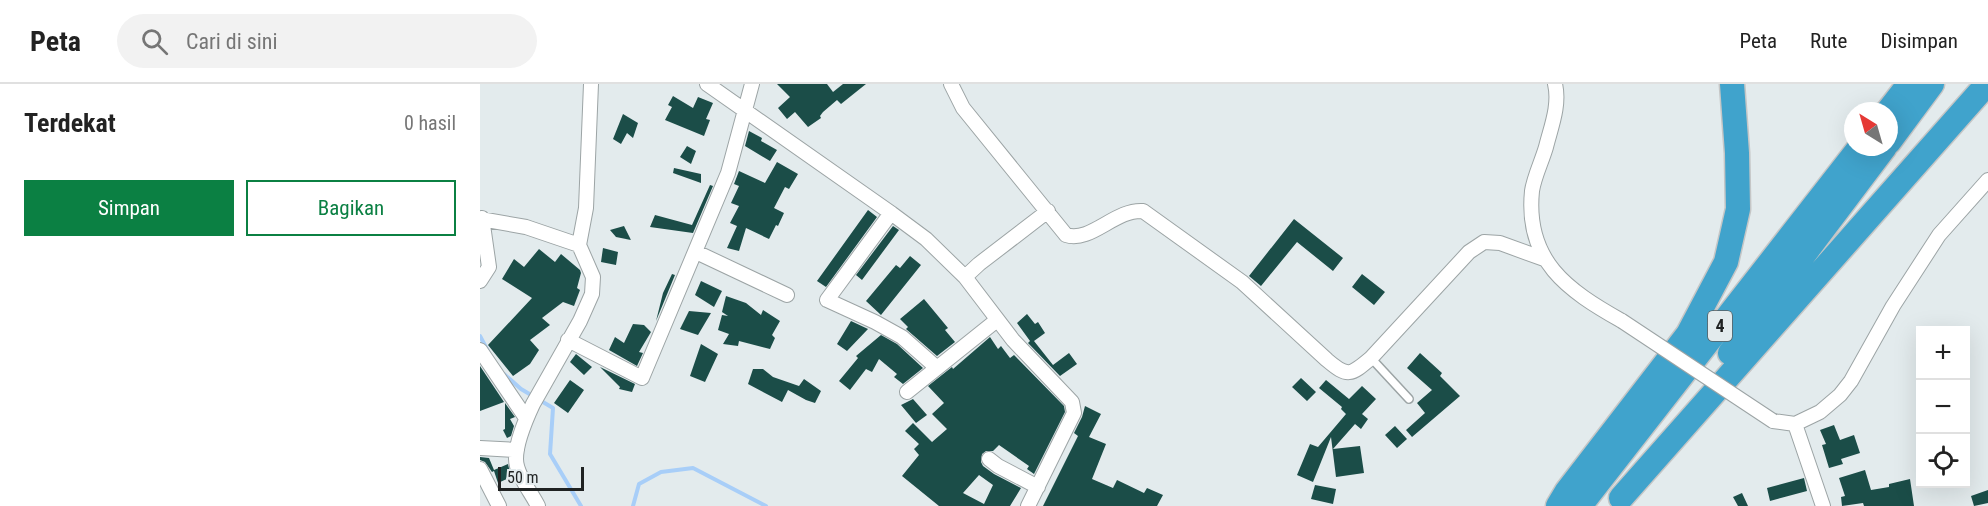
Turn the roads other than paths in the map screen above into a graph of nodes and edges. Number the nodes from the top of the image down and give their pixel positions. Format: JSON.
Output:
{"nodes":[{"id":1,"x":591,"y":84,"type":"edge"},
{"id":2,"x":707,"y":84,"type":"edge"},
{"id":3,"x":752,"y":84,"type":"edge"},
{"id":4,"x":951,"y":84,"type":"edge"},
{"id":5,"x":1555,"y":84,"type":"edge"},
{"id":6,"x":1732,"y":84,"type":"edge"},
{"id":7,"x":1909,"y":84,"type":"edge"},
{"id":8,"x":1932,"y":84,"type":"edge"},
{"id":9,"x":1987,"y":84,"type":"edge"},
{"id":10,"x":1895,"y":102,"type":"edge"},
{"id":11,"x":745,"y":110,"type":"junction"},
{"id":12,"x":1898,"y":130,"type":"edge"},
{"id":13,"x":1853,"y":156,"type":"edge"},
{"id":14,"x":1878,"y":156,"type":"edge"},
{"id":15,"x":1988,"y":180,"type":"edge"},
{"id":16,"x":1048,"y":211,"type":"junction"},
{"id":17,"x":891,"y":213,"type":"junction"},
{"id":18,"x":481,"y":219,"type":"edge"},
{"id":19,"x":579,"y":245,"type":"junction"},
{"id":20,"x":696,"y":252,"type":"junction"},
{"id":21,"x":1544,"y":259,"type":"junction"},
{"id":22,"x":965,"y":277,"type":"junction"},
{"id":23,"x":480,"y":281,"type":"edge"},
{"id":24,"x":787,"y":295,"type":"dead end"},
{"id":25,"x":997,"y":320,"type":"junction"},
{"id":26,"x":568,"y":340,"type":"junction"},
{"id":27,"x":480,"y":350,"type":"edge"},
{"id":28,"x":1371,"y":358,"type":"junction"},
{"id":29,"x":936,"y":367,"type":"junction"},
{"id":30,"x":907,"y":392,"type":"dead end"},
{"id":31,"x":1409,"y":399,"type":"dead end"},
{"id":32,"x":526,"y":418,"type":"junction"},
{"id":33,"x":1795,"y":424,"type":"junction"},
{"id":34,"x":480,"y":448,"type":"edge"},
{"id":35,"x":517,"y":450,"type":"junction"},
{"id":36,"x":989,"y":459,"type":"dead end"},
{"id":37,"x":480,"y":469,"type":"edge"},
{"id":38,"x":1038,"y":487,"type":"junction"},
{"id":39,"x":1618,"y":502,"type":"edge"},
{"id":40,"x":499,"y":506,"type":"edge"},
{"id":41,"x":538,"y":506,"type":"edge"},
{"id":42,"x":1028,"y":506,"type":"edge"},
{"id":43,"x":1558,"y":506,"type":"edge"},
{"id":44,"x":1580,"y":506,"type":"edge"},
{"id":45,"x":1823,"y":506,"type":"edge"}],
"edges":[{"from":1,"to":19,"type":"street"},
{"from":2,"to":11,"type":"street"},
{"from":3,"to":11,"type":"street"},
{"from":4,"to":16,"type":"street"},
{"from":5,"to":21,"type":"street"},
{"from":6,"to":43,"type":"highway"},
{"from":7,"to":10,"type":"highway"},
{"from":8,"to":12,"type":"highway"},
{"from":9,"to":39,"type":"highway"},
{"from":11,"to":17,"type":"street"},
{"from":11,"to":20,"type":"street"},
{"from":13,"to":44,"type":"highway","number":"4"},
{"from":14,"to":39,"type":"highway","number":"4"},
{"from":15,"to":33,"type":"street"},
{"from":16,"to":22,"type":"street"},
{"from":16,"to":28,"type":"street"},
{"from":17,"to":22,"type":"street"},
{"from":17,"to":29,"type":"street"},
{"from":18,"to":19,"type":"street"},
{"from":18,"to":23,"type":"street"},
{"from":19,"to":26,"type":"street"},
{"from":20,"to":24,"type":"street"},
{"from":20,"to":26,"type":"street"},
{"from":21,"to":28,"type":"street"},
{"from":21,"to":33,"type":"street","bridge":true},
{"from":22,"to":25,"type":"street"},
{"from":25,"to":29,"type":"street"},
{"from":25,"to":38,"type":"street"},
{"from":26,"to":32,"type":"street"},
{"from":27,"to":32,"type":"street"},
{"from":28,"to":31,"type":"lane"},
{"from":29,"to":30,"type":"street"},
{"from":32,"to":35,"type":"street"},
{"from":33,"to":45,"type":"street"},
{"from":34,"to":35,"type":"street"},
{"from":35,"to":41,"type":"street"},
{"from":36,"to":38,"type":"street"},
{"from":37,"to":40,"type":"street"},
{"from":38,"to":42,"type":"street"}]}
